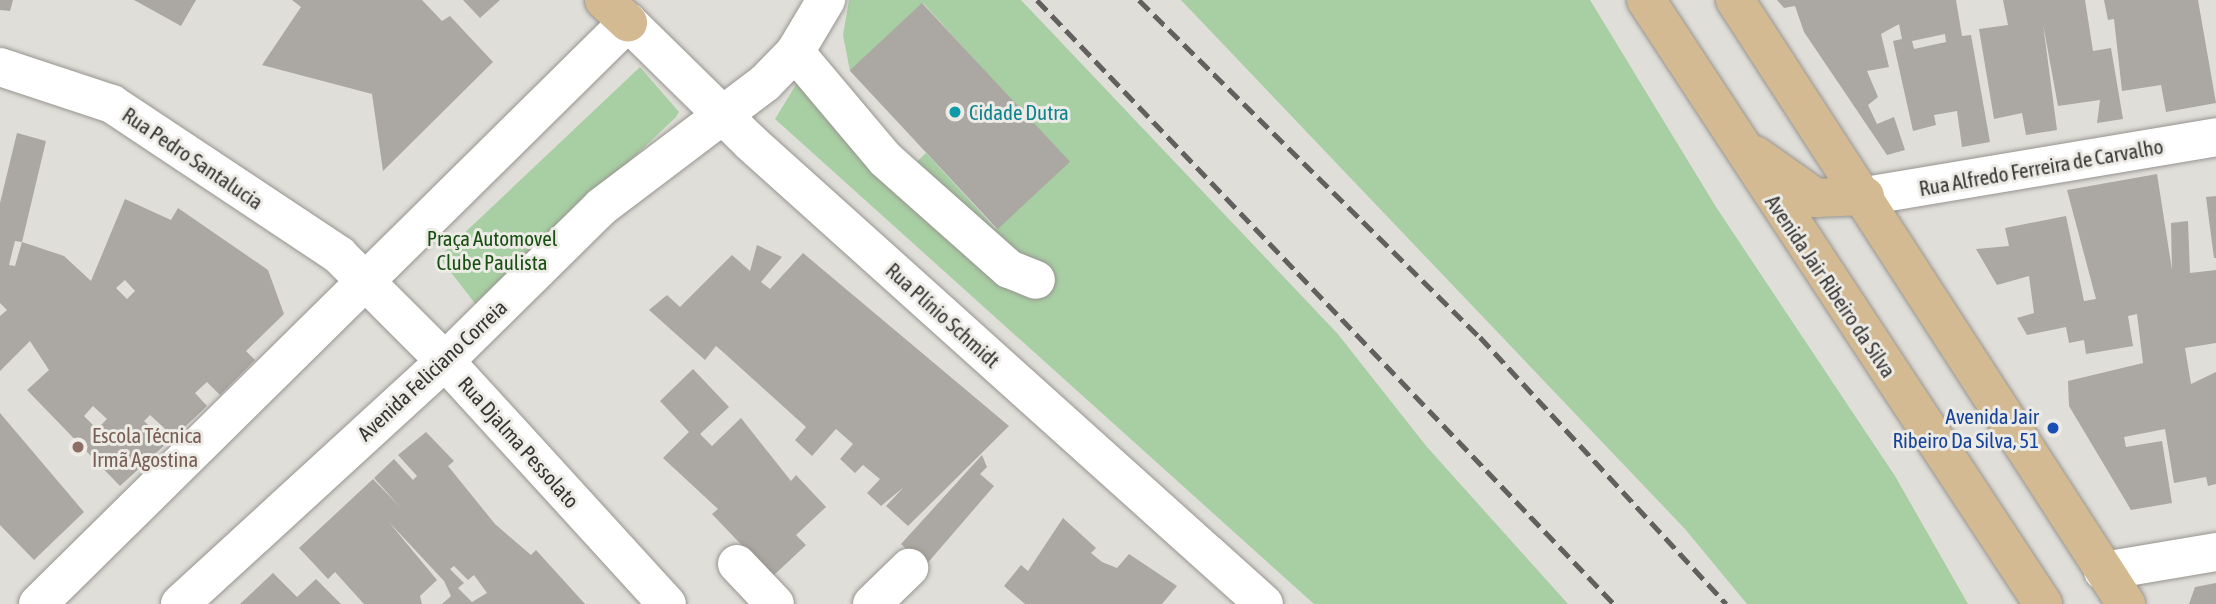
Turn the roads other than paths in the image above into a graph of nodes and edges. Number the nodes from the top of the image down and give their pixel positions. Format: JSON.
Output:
{"nodes":[{"id":1,"x":825,"y":0,"type":"edge"},
{"id":2,"x":1646,"y":0,"type":"edge"},
{"id":3,"x":1735,"y":0,"type":"edge"},
{"id":4,"x":620,"y":7,"type":"edge"},
{"id":5,"x":795,"y":52,"type":"junction"},
{"id":6,"x":0,"y":67,"type":"edge"},
{"id":7,"x":719,"y":113,"type":"junction"},
{"id":8,"x":2216,"y":137,"type":"edge"},
{"id":9,"x":1733,"y":141,"type":"junction"},
{"id":10,"x":1866,"y":196,"type":"junction"},
{"id":11,"x":1035,"y":280,"type":"dead end"},
{"id":12,"x":368,"y":283,"type":"junction"},
{"id":13,"x":445,"y":361,"type":"junction"},
{"id":14,"x":2216,"y":552,"type":"edge"},
{"id":15,"x":737,"y":564,"type":"dead end"},
{"id":16,"x":909,"y":568,"type":"dead end"},
{"id":17,"x":2103,"y":571,"type":"junction"},
{"id":18,"x":38,"y":604,"type":"edge"},
{"id":19,"x":180,"y":604,"type":"edge"},
{"id":20,"x":667,"y":604,"type":"edge"},
{"id":21,"x":775,"y":604,"type":"edge"},
{"id":22,"x":872,"y":604,"type":"edge"},
{"id":23,"x":1264,"y":604,"type":"edge"},
{"id":24,"x":2043,"y":604,"type":"edge"},
{"id":25,"x":2126,"y":604,"type":"edge"}],
"edges":[{"from":1,"to":5,"type":"street","name":"Avenida Feliciano Correia"},
{"from":2,"to":9,"type":"main road","name":"Avenida Jair Ribeiro da Silva"},
{"from":3,"to":10,"type":"main road"},
{"from":4,"to":7,"type":"street","name":"Rua Plínio Schmidt"},
{"from":4,"to":12,"type":"street"},
{"from":5,"to":7,"type":"street","name":"Avenida Feliciano Correia"},
{"from":5,"to":11,"type":"street"},
{"from":6,"to":12,"type":"street","name":"Rua Pedro Santalucia"},
{"from":7,"to":13,"type":"street","name":"Avenida Feliciano Correia"},
{"from":7,"to":23,"type":"street","name":"Rua Plínio Schmidt"},
{"from":8,"to":10,"type":"street","name":"Rua Alfredo Ferreira de Carvalho"},
{"from":9,"to":10,"type":"main road"},
{"from":9,"to":24,"type":"main road","name":"Avenida Jair Ribeiro da Silva"},
{"from":10,"to":17,"type":"main road"},
{"from":12,"to":13,"type":"street","name":"Rua Djalma Pessolato"},
{"from":12,"to":18,"type":"street"},
{"from":13,"to":19,"type":"street","name":"Avenida Feliciano Correia"},
{"from":13,"to":20,"type":"street","name":"Rua Djalma Pessolato"},
{"from":14,"to":17,"type":"street"},
{"from":15,"to":21,"type":"street"},
{"from":16,"to":22,"type":"street"},
{"from":17,"to":25,"type":"main road"}]}
